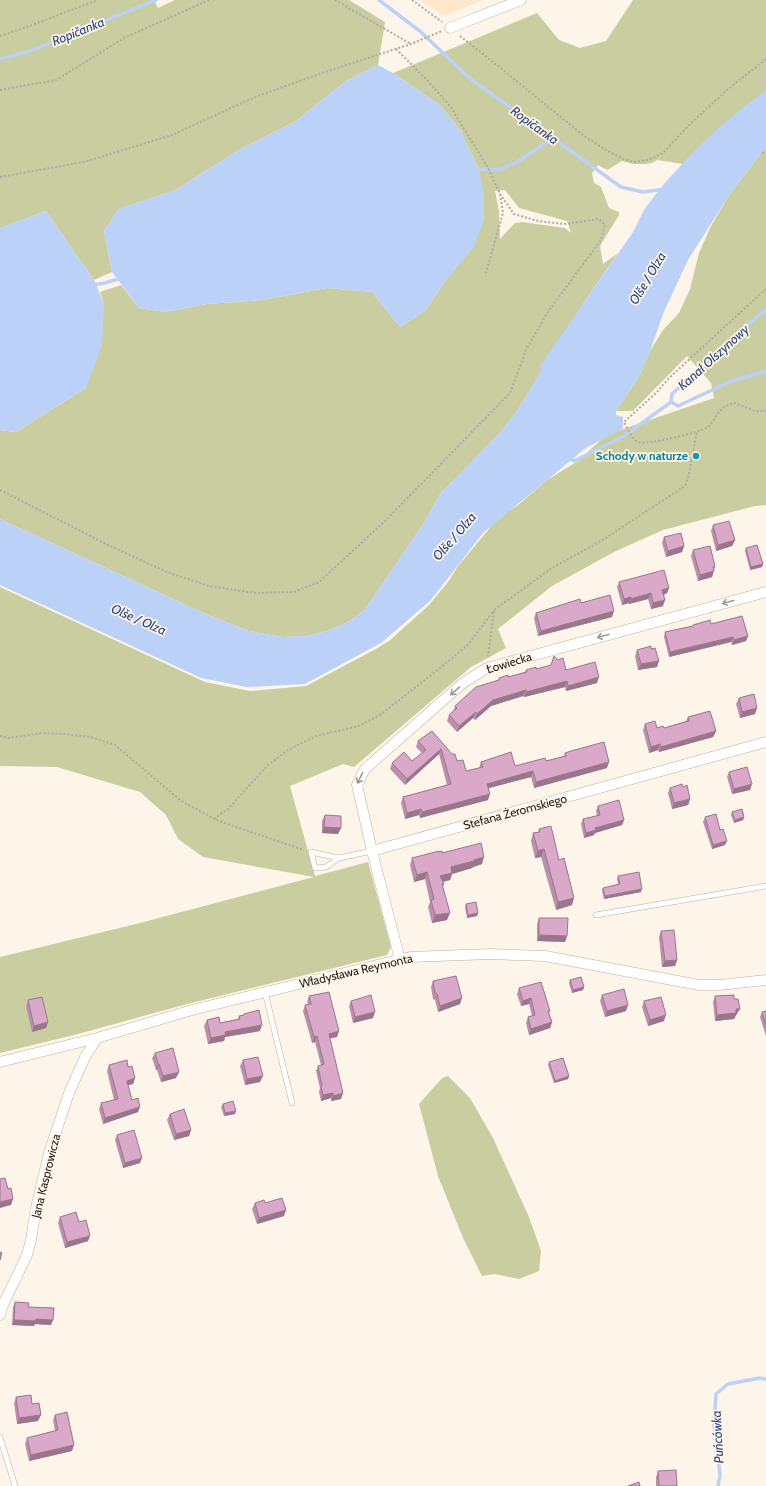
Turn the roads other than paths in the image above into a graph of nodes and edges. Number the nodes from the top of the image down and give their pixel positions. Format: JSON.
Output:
{"nodes":[{"id":1,"x":521,"y":0,"type":"edge"},
{"id":2,"x":445,"y":30,"type":"road end"},
{"id":3,"x":766,"y":592,"type":"edge"},
{"id":4,"x":766,"y":742,"type":"edge"},
{"id":5,"x":372,"y":851,"type":"junction"},
{"id":6,"x":339,"y":858,"type":"junction"},
{"id":7,"x":766,"y":886,"type":"edge"},
{"id":8,"x":596,"y":914,"type":"dead end"},
{"id":9,"x":400,"y":960,"type":"junction"},
{"id":10,"x":766,"y":980,"type":"edge"},
{"id":11,"x":265,"y":992,"type":"junction"},
{"id":12,"x":97,"y":1038,"type":"junction"},
{"id":13,"x":0,"y":1062,"type":"edge"},
{"id":14,"x":292,"y":1103,"type":"dead end"},
{"id":15,"x":0,"y":1315,"type":"edge"},
{"id":16,"x":0,"y":1436,"type":"edge"},
{"id":17,"x":15,"y":1486,"type":"edge"}],
"edges":[{"from":1,"to":2,"type":"street"},
{"from":3,"to":5,"type":"street","name":"Łowiecka","one_way":true},
{"from":4,"to":5,"type":"street","name":"Stefana Żeromskiego"},
{"from":5,"to":6,"type":"lane"},
{"from":5,"to":9,"type":"street"},
{"from":6,"to":6,"type":"lane"},
{"from":7,"to":8,"type":"lane"},
{"from":9,"to":10,"type":"street","name":"Władysława Reymonta"},
{"from":9,"to":11,"type":"street","name":"Władysława Reymonta"},
{"from":11,"to":12,"type":"street","name":"Władysława Reymonta"},
{"from":11,"to":14,"type":"lane"},
{"from":12,"to":13,"type":"street","name":"Władysława Reymonta"},
{"from":12,"to":15,"type":"street","name":"Jana Kasprowicza"},
{"from":16,"to":17,"type":"lane"}]}
